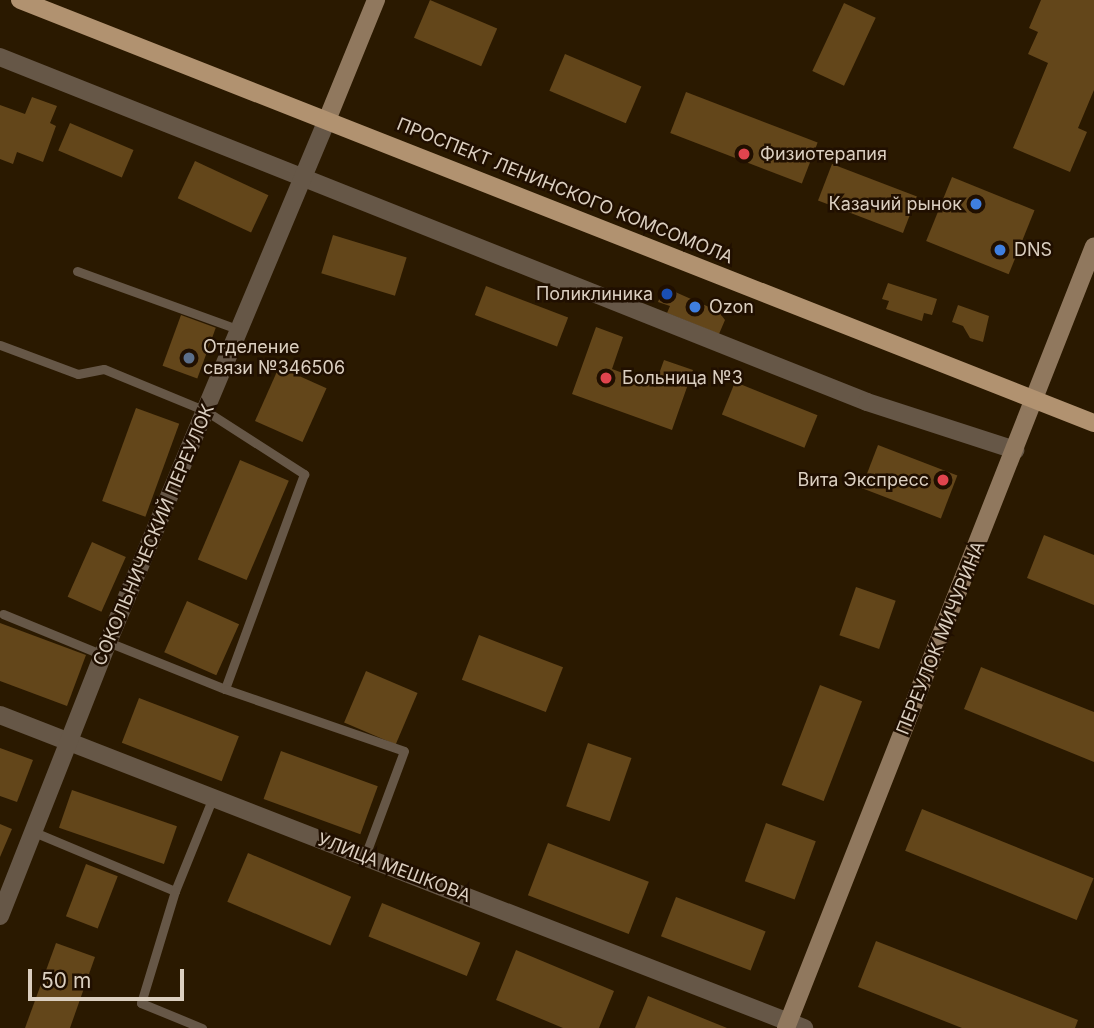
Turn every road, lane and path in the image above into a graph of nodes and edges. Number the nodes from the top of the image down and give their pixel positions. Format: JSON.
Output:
{"nodes":[{"id":1,"x":20,"y":0,"type":"edge"},
{"id":2,"x":376,"y":0,"type":"edge"},
{"id":3,"x":0,"y":57,"type":"edge"},
{"id":4,"x":327,"y":120,"type":"junction"},
{"id":5,"x":304,"y":176,"type":"junction"},
{"id":6,"x":1094,"y":246,"type":"edge"},
{"id":7,"x":77,"y":271,"type":"dead end"},
{"id":8,"x":240,"y":330,"type":"junction"},
{"id":9,"x":0,"y":345,"type":"edge"},
{"id":10,"x":1036,"y":399,"type":"junction"},
{"id":11,"x":206,"y":411,"type":"junction"},
{"id":12,"x":1094,"y":423,"type":"edge"},
{"id":13,"x":1015,"y":450,"type":"junction"},
{"id":14,"x":3,"y":614,"type":"dead end"},
{"id":15,"x":106,"y":649,"type":"junction"},
{"id":16,"x":225,"y":689,"type":"junction"},
{"id":17,"x":0,"y":715,"type":"edge"},
{"id":18,"x":69,"y":741,"type":"junction"},
{"id":19,"x":213,"y":797,"type":"junction"},
{"id":20,"x":34,"y":832,"type":"junction"},
{"id":21,"x":365,"y":856,"type":"junction"},
{"id":22,"x":175,"y":891,"type":"junction"},
{"id":23,"x":0,"y":916,"type":"edge"},
{"id":24,"x":793,"y":1026,"type":"edge"},
{"id":25,"x":202,"y":1028,"type":"edge"}],
"edges":[{"from":1,"to":4,"type":"main road","name":"ПРОСПЕКТ ЛЕНИНСКОГО КОМСОМОЛА"},
{"from":2,"to":4,"type":"main road","name":"СОКОЛЬНИЧЕСКИЙ ПЕРЕУЛОК"},
{"from":3,"to":5,"type":"street"},
{"from":4,"to":5,"type":"street","name":"СОКОЛЬНИЧЕСКИЙ ПЕРЕУЛОК"},
{"from":4,"to":10,"type":"main road","name":"ПРОСПЕКТ ЛЕНИНСКОГО КОМСОМОЛА"},
{"from":5,"to":8,"type":"street","name":"СОКОЛЬНИЧЕСКИЙ ПЕРЕУЛОК"},
{"from":5,"to":13,"type":"street"},
{"from":6,"to":10,"type":"main road","name":"ПЕРЕУЛОК МИЧУРИНА"},
{"from":7,"to":8,"type":"lane"},
{"from":8,"to":11,"type":"street","name":"СОКОЛЬНИЧЕСКИЙ ПЕРЕУЛОК"},
{"from":9,"to":11,"type":"lane"},
{"from":10,"to":12,"type":"main road","name":"ПРОСПЕКТ ЛЕНИНСКОГО КОМСОМОЛА"},
{"from":10,"to":13,"type":"main road","name":"ПЕРЕУЛОК МИЧУРИНА"},
{"from":11,"to":15,"type":"street","name":"СОКОЛЬНИЧЕСКИЙ ПЕРЕУЛОК"},
{"from":11,"to":16,"type":"lane"},
{"from":13,"to":24,"type":"main road","name":"ПЕРЕУЛОК МИЧУРИНА"},
{"from":14,"to":15,"type":"lane"},
{"from":15,"to":16,"type":"lane"},
{"from":15,"to":18,"type":"street","name":"СОКОЛЬНИЧЕСКИЙ ПЕРЕУЛОК"},
{"from":16,"to":21,"type":"lane"},
{"from":17,"to":18,"type":"street","name":"УЛИЦА МЕШКОВА"},
{"from":18,"to":19,"type":"street","name":"УЛИЦА МЕШКОВА"},
{"from":18,"to":20,"type":"street","name":"СОКОЛЬНИЧЕСКИЙ ПЕРЕУЛОК"},
{"from":19,"to":21,"type":"street","name":"УЛИЦА МЕШКОВА"},
{"from":19,"to":22,"type":"lane"},
{"from":20,"to":22,"type":"lane"},
{"from":20,"to":23,"type":"street","name":"СОКОЛЬНИЧЕСКИЙ ПЕРЕУЛОК"},
{"from":21,"to":24,"type":"street","name":"УЛИЦА МЕШКОВА"},
{"from":22,"to":25,"type":"lane"}]}
